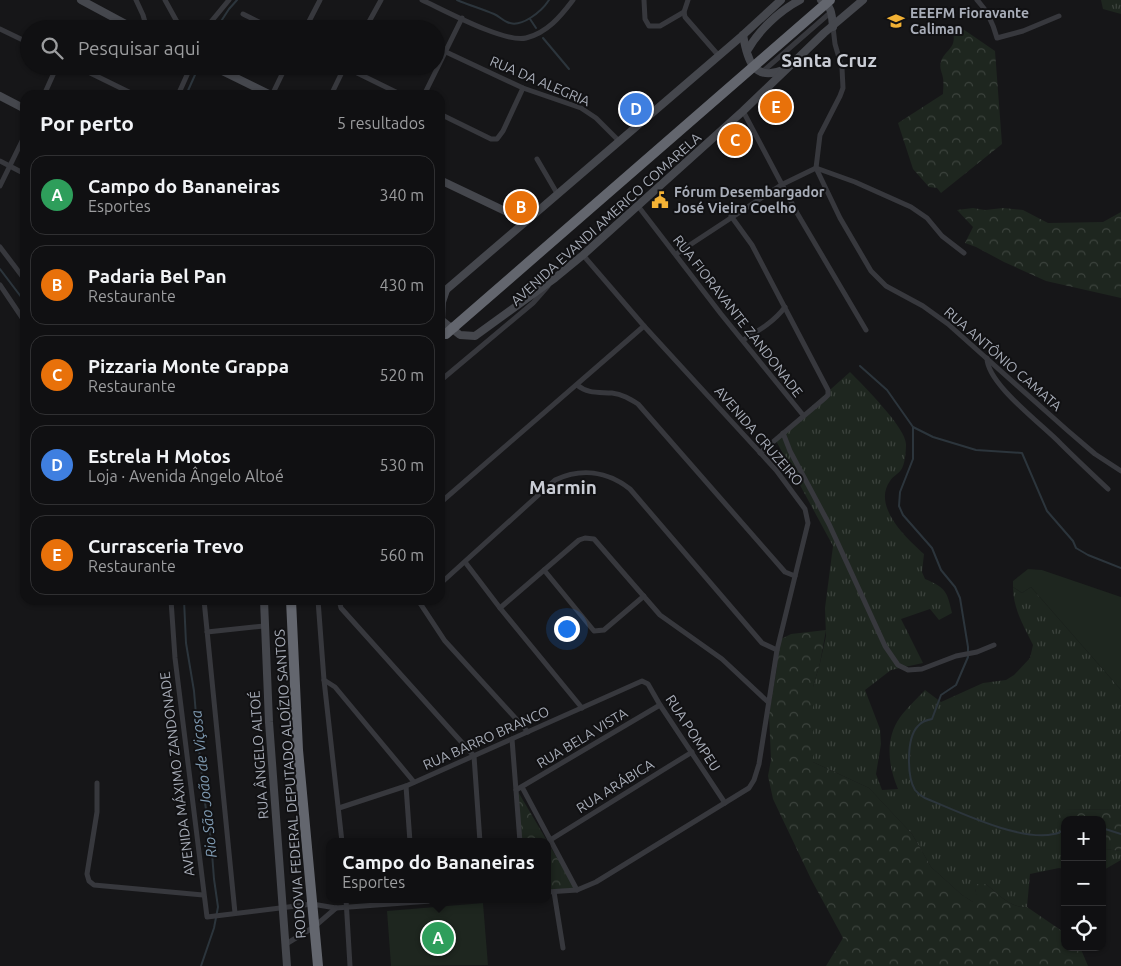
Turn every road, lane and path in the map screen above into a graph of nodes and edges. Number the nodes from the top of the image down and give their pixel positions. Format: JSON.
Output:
{"nodes":[{"id":1,"x":81,"y":0,"type":"edge"},
{"id":2,"x":136,"y":0,"type":"edge"},
{"id":3,"x":165,"y":0,"type":"edge"},
{"id":4,"x":229,"y":0,"type":"edge"},
{"id":5,"x":312,"y":0,"type":"edge"},
{"id":6,"x":381,"y":0,"type":"edge"},
{"id":7,"x":422,"y":0,"type":"edge"},
{"id":8,"x":573,"y":0,"type":"edge"},
{"id":9,"x":644,"y":0,"type":"edge"},
{"id":10,"x":688,"y":0,"type":"edge"},
{"id":11,"x":781,"y":0,"type":"edge"},
{"id":12,"x":800,"y":0,"type":"edge"},
{"id":13,"x":863,"y":0,"type":"edge"},
{"id":14,"x":977,"y":0,"type":"edge"},
{"id":15,"x":319,"y":2,"type":"edge"},
{"id":16,"x":827,"y":4,"type":"edge"},
{"id":17,"x":684,"y":12,"type":"junction"},
{"id":18,"x":243,"y":14,"type":"dead end"},
{"id":19,"x":1059,"y":16,"type":"dead end"},
{"id":20,"x":462,"y":18,"type":"junction"},
{"id":21,"x":118,"y":20,"type":"edge"},
{"id":22,"x":144,"y":20,"type":"edge"},
{"id":23,"x":176,"y":20,"type":"edge"},
{"id":24,"x":212,"y":20,"type":"edge"},
{"id":25,"x":255,"y":20,"type":"edge"},
{"id":26,"x":310,"y":20,"type":"edge"},
{"id":27,"x":370,"y":20,"type":"edge"},
{"id":28,"x":833,"y":27,"type":"junction"},
{"id":29,"x":0,"y":29,"type":"edge"},
{"id":30,"x":743,"y":35,"type":"junction"},
{"id":31,"x":20,"y":39,"type":"edge"},
{"id":32,"x":747,"y":51,"type":"junction"},
{"id":33,"x":446,"y":52,"type":"joint"},
{"id":34,"x":719,"y":56,"type":"junction"},
{"id":35,"x":757,"y":69,"type":"junction"},
{"id":36,"x":785,"y":70,"type":"junction"},
{"id":37,"x":53,"y":75,"type":"edge"},
{"id":38,"x":94,"y":75,"type":"edge"},
{"id":39,"x":187,"y":75,"type":"edge"},
{"id":40,"x":230,"y":75,"type":"edge"},
{"id":41,"x":281,"y":75,"type":"edge"},
{"id":42,"x":341,"y":75,"type":"edge"},
{"id":43,"x":361,"y":75,"type":"edge"},
{"id":44,"x":434,"y":75,"type":"edge"},
{"id":45,"x":523,"y":88,"type":"junction"},
{"id":46,"x":46,"y":90,"type":"edge"},
{"id":47,"x":125,"y":90,"type":"edge"},
{"id":48,"x":180,"y":90,"type":"edge"},
{"id":49,"x":261,"y":90,"type":"edge"},
{"id":50,"x":274,"y":90,"type":"edge"},
{"id":51,"x":334,"y":90,"type":"edge"},
{"id":52,"x":392,"y":90,"type":"edge"},
{"id":53,"x":427,"y":90,"type":"edge"},
{"id":54,"x":0,"y":96,"type":"edge"},
{"id":55,"x":20,"y":106,"type":"edge"},
{"id":56,"x":743,"y":111,"type":"junction"},
{"id":57,"x":445,"y":116,"type":"edge"},
{"id":58,"x":619,"y":141,"type":"junction"},
{"id":59,"x":20,"y":145,"type":"edge"},
{"id":60,"x":537,"y":159,"type":"dead end"},
{"id":61,"x":0,"y":161,"type":"edge"},
{"id":62,"x":10,"y":166,"type":"junction"},
{"id":63,"x":816,"y":168,"type":"junction"},
{"id":64,"x":20,"y":171,"type":"edge"},
{"id":65,"x":445,"y":182,"type":"edge"},
{"id":66,"x":781,"y":185,"type":"junction"},
{"id":67,"x":0,"y":186,"type":"edge"},
{"id":68,"x":558,"y":195,"type":"junction"},
{"id":69,"x":638,"y":206,"type":"junction"},
{"id":70,"x":731,"y":216,"type":"junction"},
{"id":71,"x":526,"y":221,"type":"junction"},
{"id":72,"x":0,"y":247,"type":"edge"},
{"id":73,"x":964,"y":253,"type":"dead end"},
{"id":74,"x":676,"y":254,"type":"junction"},
{"id":75,"x":583,"y":255,"type":"junction"},
{"id":76,"x":20,"y":273,"type":"edge"},
{"id":77,"x":556,"y":278,"type":"junction"},
{"id":78,"x":0,"y":285,"type":"edge"},
{"id":79,"x":445,"y":290,"type":"edge"},
{"id":80,"x":784,"y":307,"type":"junction"},
{"id":81,"x":20,"y":315,"type":"edge"},
{"id":82,"x":779,"y":315,"type":"junction"},
{"id":83,"x":789,"y":316,"type":"junction"},
{"id":84,"x":644,"y":326,"type":"junction"},
{"id":85,"x":866,"y":330,"type":"dead end"},
{"id":86,"x":450,"y":334,"type":"edge"},
{"id":87,"x":743,"y":340,"type":"junction"},
{"id":88,"x":987,"y":358,"type":"junction"},
{"id":89,"x":445,"y":378,"type":"edge"},
{"id":90,"x":577,"y":385,"type":"junction"},
{"id":91,"x":802,"y":415,"type":"junction"},
{"id":92,"x":783,"y":433,"type":"junction"},
{"id":93,"x":760,"y":452,"type":"junction"},
{"id":94,"x":1121,"y":471,"type":"edge"},
{"id":95,"x":1108,"y":489,"type":"dead end"},
{"id":96,"x":445,"y":499,"type":"edge"},
{"id":97,"x":465,"y":562,"type":"junction"},
{"id":98,"x":544,"y":570,"type":"junction"},
{"id":99,"x":795,"y":576,"type":"junction"},
{"id":100,"x":445,"y":580,"type":"edge"},
{"id":101,"x":644,"y":596,"type":"junction"},
{"id":102,"x":171,"y":605,"type":"edge"},
{"id":103,"x":204,"y":605,"type":"edge"},
{"id":104,"x":264,"y":605,"type":"edge"},
{"id":105,"x":290,"y":605,"type":"edge"},
{"id":106,"x":318,"y":605,"type":"edge"},
{"id":107,"x":340,"y":605,"type":"edge"},
{"id":108,"x":423,"y":605,"type":"edge"},
{"id":109,"x":500,"y":608,"type":"junction"},
{"id":110,"x":264,"y":626,"type":"junction"},
{"id":111,"x":207,"y":632,"type":"junction"},
{"id":112,"x":994,"y":645,"type":"dead end"},
{"id":113,"x":777,"y":650,"type":"junction"},
{"id":114,"x":324,"y":680,"type":"junction"},
{"id":115,"x":640,"y":682,"type":"joint"},
{"id":116,"x":768,"y":702,"type":"junction"},
{"id":117,"x":660,"y":705,"type":"junction"},
{"id":118,"x":582,"y":708,"type":"junction"},
{"id":119,"x":528,"y":732,"type":"junction"},
{"id":120,"x":512,"y":739,"type":"junction"},
{"id":121,"x":692,"y":752,"type":"junction"},
{"id":122,"x":474,"y":756,"type":"junction"},
{"id":123,"x":414,"y":782,"type":"junction"},
{"id":124,"x":97,"y":783,"type":"dead end"},
{"id":125,"x":406,"y":786,"type":"junction"},
{"id":126,"x":522,"y":787,"type":"junction"},
{"id":127,"x":516,"y":790,"type":"junction"},
{"id":128,"x":725,"y":803,"type":"junction"},
{"id":129,"x":339,"y":808,"type":"junction"},
{"id":130,"x":342,"y":838,"type":"edge"},
{"id":131,"x":410,"y":838,"type":"edge"},
{"id":132,"x":480,"y":838,"type":"edge"},
{"id":133,"x":520,"y":838,"type":"edge"},
{"id":134,"x":549,"y":838,"type":"edge"},
{"id":135,"x":551,"y":839,"type":"edge"},
{"id":136,"x":551,"y":842,"type":"edge"},
{"id":137,"x":577,"y":890,"type":"junction"},
{"id":138,"x":554,"y":892,"type":"joint"},
{"id":139,"x":203,"y":895,"type":"junction"},
{"id":140,"x":346,"y":903,"type":"edge"},
{"id":141,"x":395,"y":903,"type":"edge"},
{"id":142,"x":312,"y":904,"type":"junction"},
{"id":143,"x":284,"y":908,"type":"junction"},
{"id":144,"x":336,"y":908,"type":"junction"},
{"id":145,"x":347,"y":908,"type":"junction"},
{"id":146,"x":232,"y":914,"type":"junction"},
{"id":147,"x":314,"y":927,"type":"junction"},
{"id":148,"x":286,"y":944,"type":"junction"},
{"id":149,"x":563,"y":948,"type":"dead end"},
{"id":150,"x":287,"y":966,"type":"edge"},
{"id":151,"x":318,"y":966,"type":"edge"},
{"id":152,"x":350,"y":966,"type":"edge"}],
"edges":[{"from":1,"to":21,"type":"street"},
{"from":2,"to":22,"type":"street"},
{"from":3,"to":23,"type":"street"},
{"from":4,"to":24,"type":"street"},
{"from":5,"to":15,"type":"street"},
{"from":6,"to":27,"type":"street"},
{"from":7,"to":20,"type":"street"},
{"from":8,"to":20,"type":"street"},
{"from":9,"to":17,"type":"street"},
{"from":10,"to":17,"type":"street"},
{"from":11,"to":30,"type":"street"},
{"from":12,"to":32,"type":"street"},
{"from":13,"to":28,"type":"street","name":"AVENIDA EVANDI AMERICO COMARELA"},
{"from":14,"to":19,"type":"street"},
{"from":15,"to":26,"type":"street"},
{"from":16,"to":28,"type":"street"},
{"from":16,"to":35,"type":"highway"},
{"from":17,"to":34,"type":"street"},
{"from":18,"to":25,"type":"street"},
{"from":20,"to":33,"type":"street"},
{"from":28,"to":36,"type":"street","name":"AVENIDA EVANDI AMERICO COMARELA"},
{"from":28,"to":63,"type":"street"},
{"from":29,"to":31,"type":"street"},
{"from":30,"to":32,"type":"street"},
{"from":30,"to":34,"type":"street"},
{"from":32,"to":35,"type":"street"},
{"from":33,"to":45,"type":"street","name":"RUA DA ALEGRIA"},
{"from":34,"to":58,"type":"street"},
{"from":35,"to":36,"type":"street"},
{"from":35,"to":86,"type":"highway"},
{"from":36,"to":56,"type":"street","name":"AVENIDA EVANDI AMERICO COMARELA"},
{"from":37,"to":46,"type":"street"},
{"from":38,"to":47,"type":"street"},
{"from":39,"to":48,"type":"street"},
{"from":40,"to":49,"type":"street"},
{"from":41,"to":50,"type":"street"},
{"from":42,"to":51,"type":"street"},
{"from":43,"to":52,"type":"street"},
{"from":44,"to":53,"type":"street"},
{"from":45,"to":57,"type":"street"},
{"from":45,"to":58,"type":"street","name":"RUA DA ALEGRIA"},
{"from":54,"to":55,"type":"street"},
{"from":56,"to":66,"type":"street"},
{"from":56,"to":69,"type":"street","name":"AVENIDA EVANDI AMERICO COMARELA"},
{"from":58,"to":68,"type":"street"},
{"from":59,"to":62,"type":"street"},
{"from":60,"to":68,"type":"street"},
{"from":61,"to":62,"type":"street"},
{"from":62,"to":64,"type":"street"},
{"from":62,"to":67,"type":"street"},
{"from":63,"to":66,"type":"street"},
{"from":63,"to":73,"type":"street"},
{"from":63,"to":88,"type":"street","name":"RUA ANTÔNIO CAMATA"},
{"from":65,"to":71,"type":"street"},
{"from":66,"to":70,"type":"street"},
{"from":66,"to":85,"type":"street"},
{"from":68,"to":71,"type":"street"},
{"from":69,"to":74,"type":"street","name":"RUA FIORAVANTE ZANDONADE"},
{"from":69,"to":75,"type":"street","name":"AVENIDA EVANDI AMERICO COMARELA"},
{"from":70,"to":74,"type":"street"},
{"from":70,"to":80,"type":"street"},
{"from":71,"to":79,"type":"street"},
{"from":72,"to":76,"type":"street"},
{"from":74,"to":87,"type":"street","name":"RUA FIORAVANTE ZANDONADE"},
{"from":75,"to":77,"type":"street","name":"AVENIDA EVANDI AMERICO COMARELA"},
{"from":75,"to":84,"type":"street","name":"AVENIDA CRUZEIRO"},
{"from":77,"to":86,"type":"street"},
{"from":77,"to":89,"type":"street","name":"AVENIDA EVANDI AMERICO COMARELA"},
{"from":78,"to":81,"type":"street"},
{"from":80,"to":82,"type":"street"},
{"from":80,"to":83,"type":"street"},
{"from":82,"to":83,"type":"street"},
{"from":82,"to":87,"type":"street"},
{"from":83,"to":91,"type":"street"},
{"from":84,"to":90,"type":"street"},
{"from":84,"to":93,"type":"street","name":"AVENIDA CRUZEIRO"},
{"from":87,"to":91,"type":"street","name":"RUA FIORAVANTE ZANDONADE"},
{"from":88,"to":94,"type":"street","name":"RUA ANTÔNIO CAMATA"},
{"from":88,"to":95,"type":"street"},
{"from":90,"to":96,"type":"street"},
{"from":90,"to":99,"type":"street"},
{"from":91,"to":92,"type":"street"},
{"from":92,"to":93,"type":"street"},
{"from":92,"to":112,"type":"street"},
{"from":93,"to":99,"type":"street","name":"AVENIDA CRUZEIRO"},
{"from":97,"to":100,"type":"street"},
{"from":97,"to":109,"type":"street"},
{"from":97,"to":113,"type":"street"},
{"from":98,"to":101,"type":"street"},
{"from":98,"to":101,"type":"street"},
{"from":98,"to":109,"type":"street"},
{"from":99,"to":113,"type":"street","name":"AVENIDA CRUZEIRO"},
{"from":101,"to":116,"type":"street"},
{"from":102,"to":139,"type":"street","name":"AVENIDA MÁXIMO ZANDONADE"},
{"from":103,"to":111,"type":"street"},
{"from":104,"to":110,"type":"street","name":"RUA ÂNGELO ALTOÉ"},
{"from":105,"to":142,"type":"highway","name":"RODOVIA FEDERAL DEPUTADO ALOÍZIO SANTOS"},
{"from":106,"to":114,"type":"street"},
{"from":107,"to":122,"type":"street"},
{"from":108,"to":119,"type":"street"},
{"from":109,"to":118,"type":"street"},
{"from":110,"to":111,"type":"street"},
{"from":110,"to":143,"type":"street","name":"RUA ÂNGELO ALTOÉ"},
{"from":111,"to":146,"type":"street"},
{"from":113,"to":116,"type":"street","name":"AVENIDA CRUZEIRO"},
{"from":114,"to":123,"type":"street"},
{"from":114,"to":129,"type":"street"},
{"from":115,"to":117,"type":"street","name":"RUA POMPEU"},
{"from":115,"to":118,"type":"street","name":"RUA BARRO BRANCO"},
{"from":116,"to":128,"type":"street","name":"AVENIDA CRUZEIRO"},
{"from":117,"to":121,"type":"street","name":"RUA POMPEU"},
{"from":117,"to":126,"type":"street","name":"RUA BELA VISTA"},
{"from":118,"to":119,"type":"street","name":"RUA BARRO BRANCO"},
{"from":119,"to":120,"type":"street","name":"RUA BARRO BRANCO"},
{"from":120,"to":122,"type":"street","name":"RUA BARRO BRANCO"},
{"from":120,"to":127,"type":"street"},
{"from":121,"to":128,"type":"street","name":"RUA POMPEU"},
{"from":121,"to":135,"type":"street","name":"RUA ARÁBICA"},
{"from":122,"to":123,"type":"street","name":"RUA BARRO BRANCO"},
{"from":122,"to":132,"type":"street"},
{"from":123,"to":125,"type":"street","name":"RUA BARRO BRANCO"},
{"from":124,"to":139,"type":"street"},
{"from":125,"to":129,"type":"street","name":"RUA BARRO BRANCO"},
{"from":125,"to":131,"type":"street"},
{"from":126,"to":127,"type":"street","name":"RUA BELA VISTA"},
{"from":126,"to":134,"type":"street"},
{"from":127,"to":133,"type":"street"},
{"from":128,"to":137,"type":"street"},
{"from":129,"to":130,"type":"street"},
{"from":136,"to":137,"type":"street"},
{"from":137,"to":138,"type":"street"},
{"from":138,"to":149,"type":"street"},
{"from":139,"to":146,"type":"street","name":"AVENIDA MÁXIMO ZANDONADE"},
{"from":140,"to":145,"type":"street"},
{"from":141,"to":145,"type":"street","name":"AVENIDA MÁXIMO ZANDONADE"},
{"from":142,"to":143,"type":"street","name":"AVENIDA MÁXIMO ZANDONADE"},
{"from":142,"to":144,"type":"street","name":"AVENIDA MÁXIMO ZANDONADE"},
{"from":142,"to":147,"type":"highway","name":"RODOVIA FEDERAL DEPUTADO ALOÍZIO SANTOS"},
{"from":143,"to":146,"type":"street","name":"AVENIDA MÁXIMO ZANDONADE"},
{"from":143,"to":148,"type":"street","name":"RUA ÂNGELO ALTOÉ"},
{"from":144,"to":145,"type":"street","name":"AVENIDA MÁXIMO ZANDONADE"},
{"from":144,"to":147,"type":"street"},
{"from":145,"to":152,"type":"street"},
{"from":147,"to":148,"type":"street"},
{"from":147,"to":151,"type":"highway","name":"RODOVIA FEDERAL DEPUTADO ALOÍZIO SANTOS"},
{"from":148,"to":150,"type":"street","name":"RUA ÂNGELO ALTOÉ"}]}
